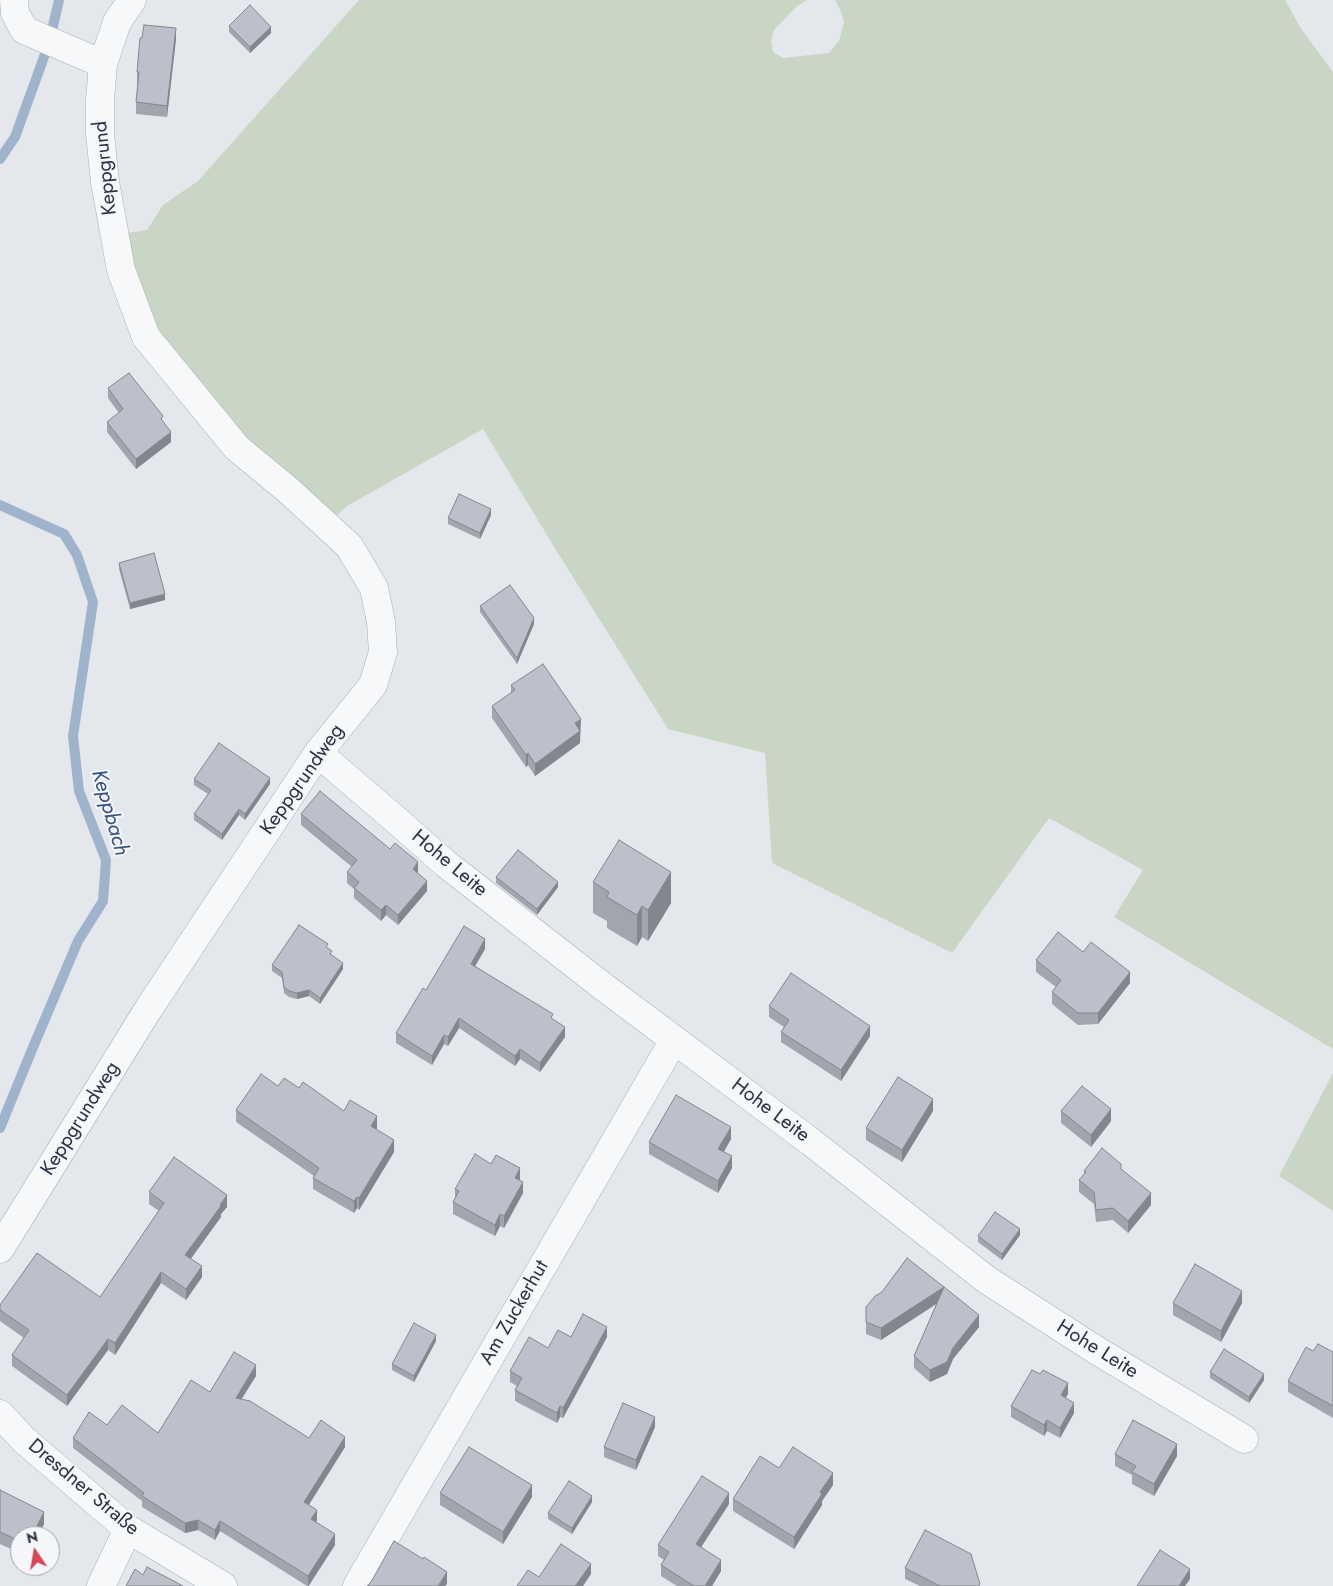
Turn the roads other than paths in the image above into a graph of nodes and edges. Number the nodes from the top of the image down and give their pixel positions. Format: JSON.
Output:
{"nodes":[{"id":1,"x":14,"y":0,"type":"edge"},
{"id":2,"x":132,"y":0,"type":"edge"},
{"id":3,"x":91,"y":59,"type":"junction"},
{"id":4,"x":146,"y":337,"type":"joint"},
{"id":5,"x":318,"y":753,"type":"junction"},
{"id":6,"x":674,"y":1040,"type":"junction"},
{"id":7,"x":0,"y":1250,"type":"edge"},
{"id":8,"x":0,"y":1414,"type":"edge"},
{"id":9,"x":1244,"y":1439,"type":"dead end"},
{"id":10,"x":128,"y":1529,"type":"junction"},
{"id":11,"x":101,"y":1586,"type":"edge"},
{"id":12,"x":223,"y":1586,"type":"edge"},
{"id":13,"x":357,"y":1586,"type":"edge"}],
"edges":[{"from":1,"to":3,"type":"street"},
{"from":2,"to":3,"type":"street","name":"Keppgrund"},
{"from":3,"to":4,"type":"street","name":"Keppgrund"},
{"from":4,"to":5,"type":"street","name":"Keppgrundweg"},
{"from":5,"to":6,"type":"street","name":"Hohe Leite"},
{"from":5,"to":7,"type":"street","name":"Keppgrundweg"},
{"from":6,"to":9,"type":"street","name":"Hohe Leite"},
{"from":6,"to":13,"type":"street","name":"Am Zuckerhut"},
{"from":8,"to":10,"type":"street","name":"Dresdner Straße"},
{"from":10,"to":11,"type":"street"},
{"from":10,"to":12,"type":"street","name":"Dresdner Straße"}]}
